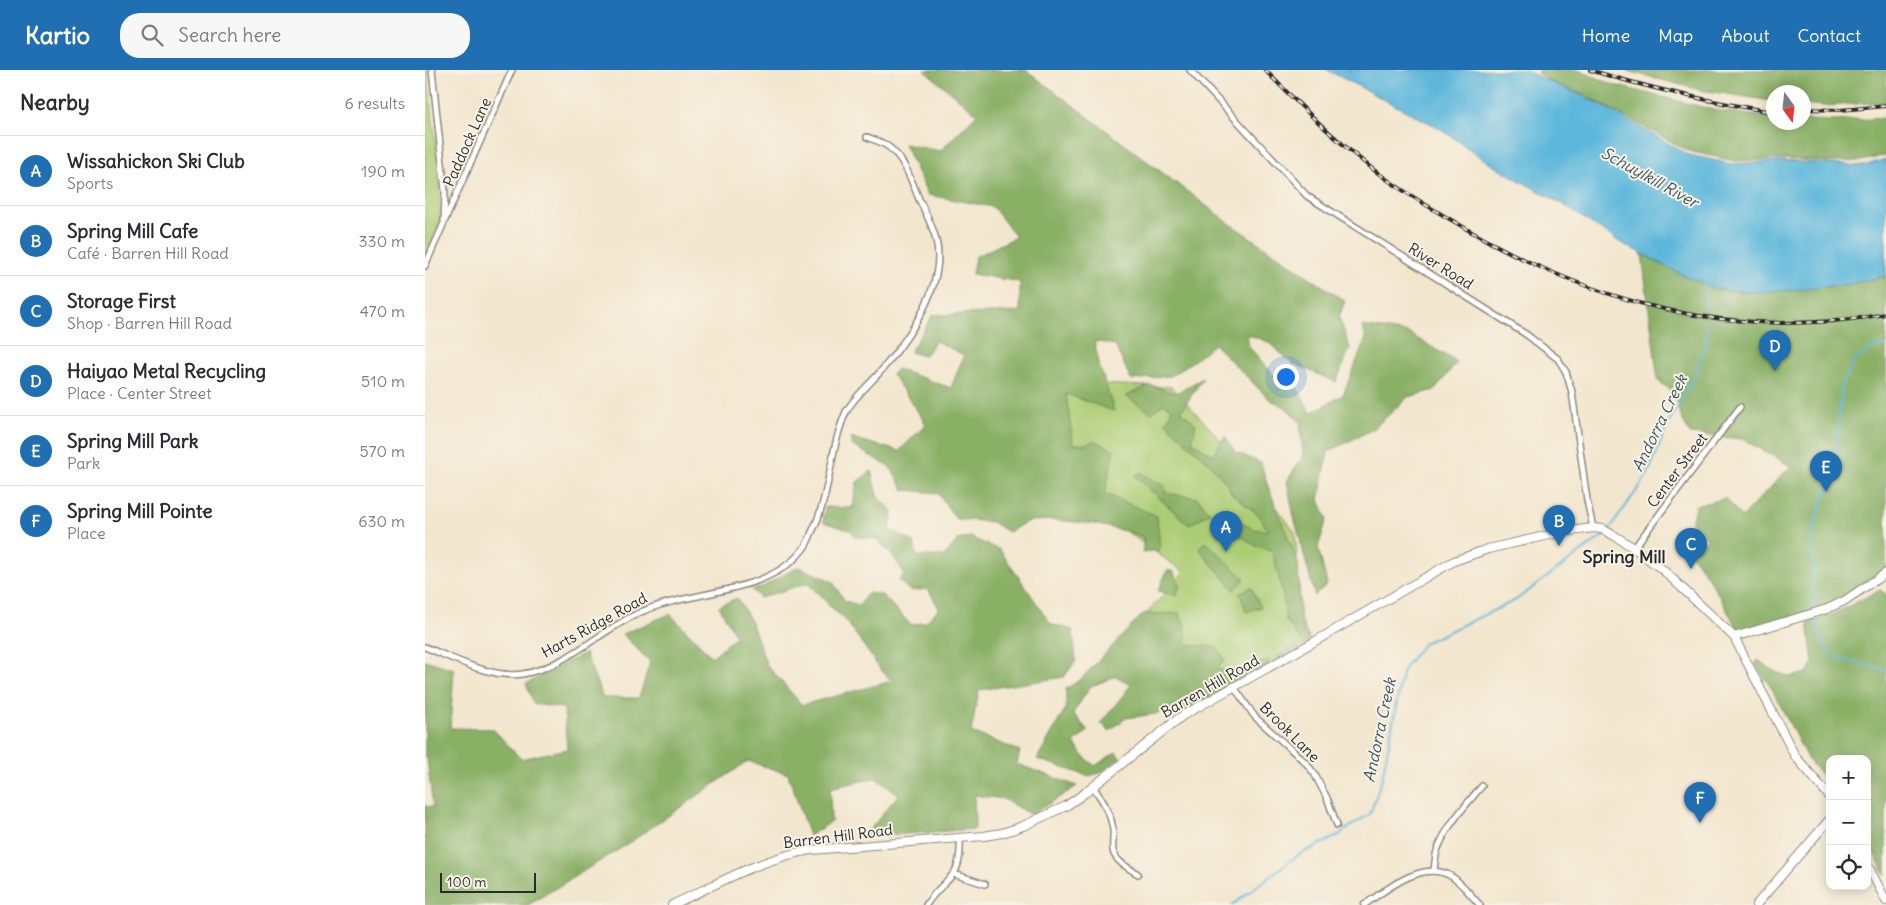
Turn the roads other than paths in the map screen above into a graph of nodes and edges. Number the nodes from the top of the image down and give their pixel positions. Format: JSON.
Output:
{"nodes":[{"id":1,"x":432,"y":70,"type":"edge"},
{"id":2,"x":512,"y":70,"type":"edge"},
{"id":3,"x":1190,"y":70,"type":"edge"},
{"id":4,"x":867,"y":137,"type":"dead end"},
{"id":5,"x":444,"y":223,"type":"junction"},
{"id":6,"x":425,"y":266,"type":"edge"},
{"id":7,"x":1740,"y":407,"type":"dead end"},
{"id":8,"x":1593,"y":528,"type":"junction"},
{"id":9,"x":1634,"y":548,"type":"junction"},
{"id":10,"x":1886,"y":573,"type":"edge"},
{"id":11,"x":1734,"y":637,"type":"junction"},
{"id":12,"x":425,"y":647,"type":"edge"},
{"id":13,"x":1234,"y":687,"type":"junction"},
{"id":14,"x":1482,"y":786,"type":"dead end"},
{"id":15,"x":1093,"y":787,"type":"junction"},
{"id":16,"x":1826,"y":792,"type":"edge"},
{"id":17,"x":1826,"y":824,"type":"edge"},
{"id":18,"x":1337,"y":825,"type":"dead end"},
{"id":19,"x":960,"y":838,"type":"junction"},
{"id":20,"x":1434,"y":870,"type":"junction"},
{"id":21,"x":1871,"y":872,"type":"edge"},
{"id":22,"x":954,"y":874,"type":"junction"},
{"id":23,"x":1138,"y":874,"type":"dead end"},
{"id":24,"x":985,"y":884,"type":"dead end"},
{"id":25,"x":1886,"y":901,"type":"edge"},
{"id":26,"x":672,"y":905,"type":"edge"},
{"id":27,"x":926,"y":905,"type":"edge"},
{"id":28,"x":1364,"y":905,"type":"edge"},
{"id":29,"x":1480,"y":905,"type":"edge"},
{"id":30,"x":1757,"y":905,"type":"edge"}],
"edges":[{"from":1,"to":5,"type":"street"},
{"from":2,"to":5,"type":"street","name":"Paddock Lane"},
{"from":3,"to":8,"type":"street","name":"River Road"},
{"from":4,"to":12,"type":"street","name":"Harts Ridge Road"},
{"from":5,"to":6,"type":"street","name":"Paddock Lane"},
{"from":7,"to":9,"type":"street","name":"Center Street"},
{"from":8,"to":9,"type":"street","name":"Barren Hill Road"},
{"from":8,"to":13,"type":"street","name":"Barren Hill Road"},
{"from":9,"to":11,"type":"street","name":"Barren Hill Road"},
{"from":10,"to":11,"type":"street"},
{"from":11,"to":16,"type":"street","name":"Barren Hill Road"},
{"from":13,"to":15,"type":"street","name":"Barren Hill Road"},
{"from":13,"to":18,"type":"street","name":"Brook Lane"},
{"from":14,"to":20,"type":"street"},
{"from":15,"to":19,"type":"street","name":"Barren Hill Road"},
{"from":15,"to":23,"type":"street"},
{"from":17,"to":30,"type":"street"},
{"from":19,"to":22,"type":"street"},
{"from":19,"to":26,"type":"street","name":"Barren Hill Road"},
{"from":20,"to":28,"type":"street"},
{"from":20,"to":29,"type":"street"},
{"from":21,"to":25,"type":"street"},
{"from":22,"to":24,"type":"street"},
{"from":22,"to":27,"type":"street"}]}
